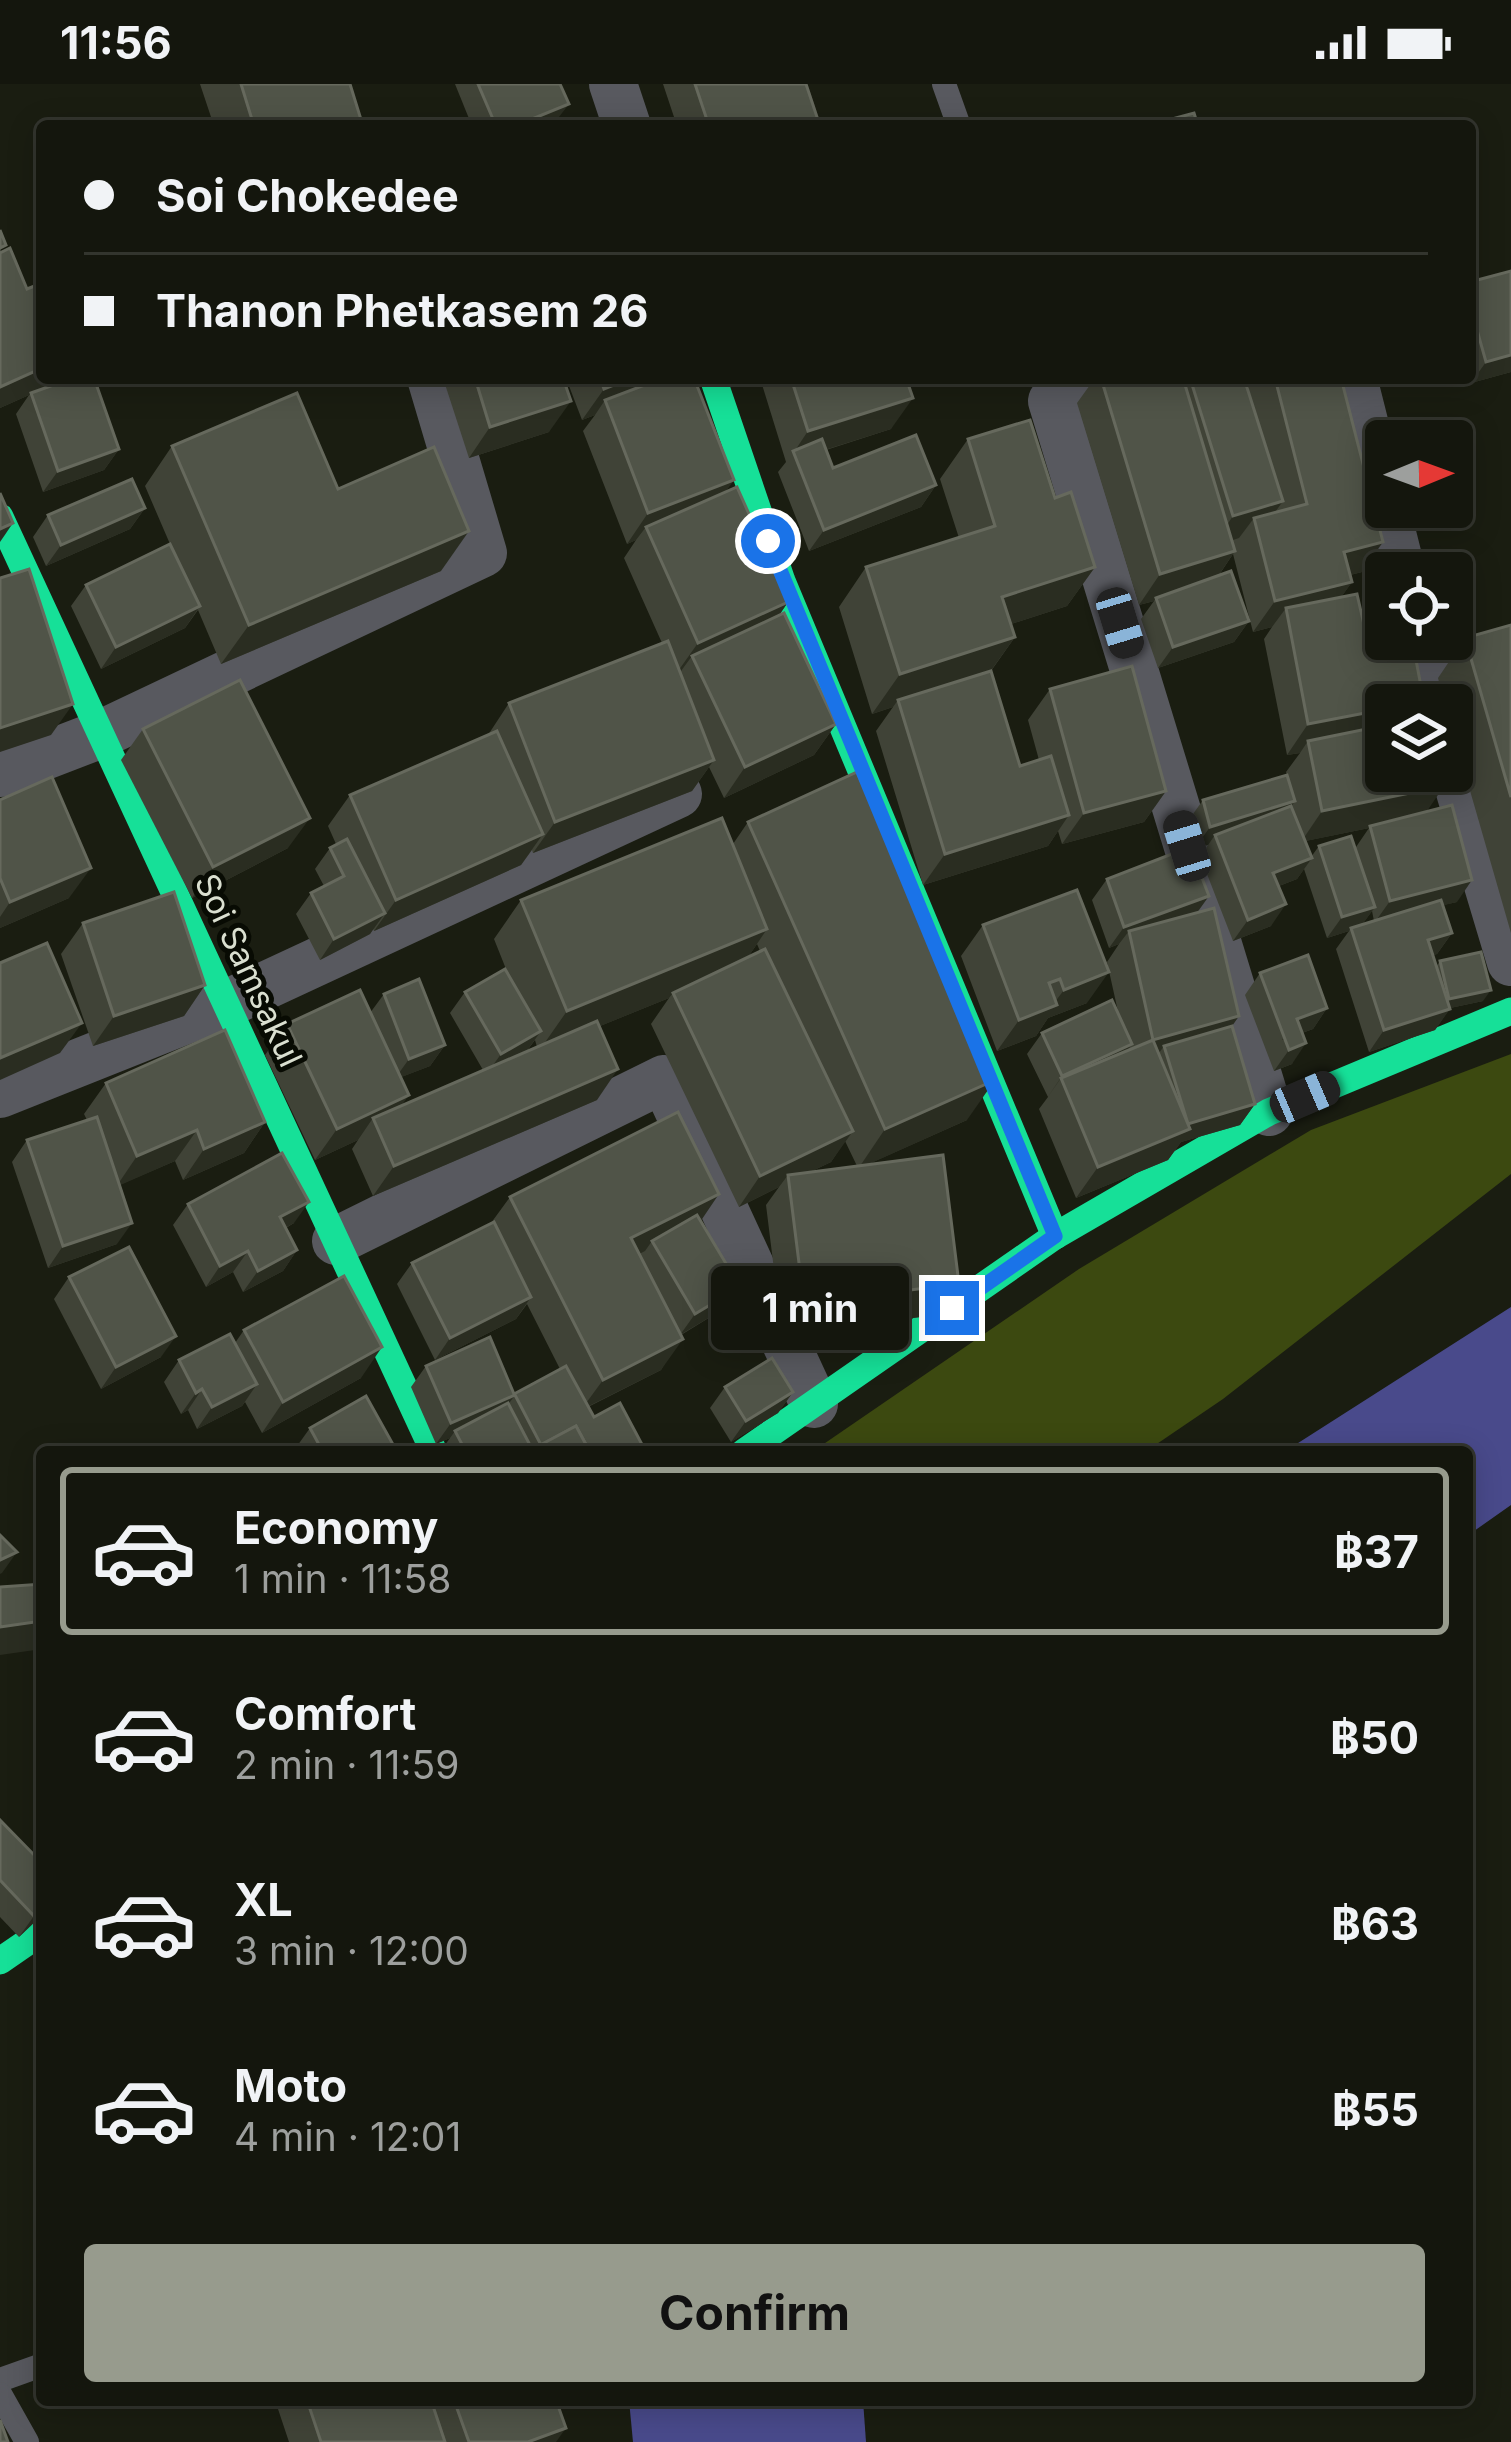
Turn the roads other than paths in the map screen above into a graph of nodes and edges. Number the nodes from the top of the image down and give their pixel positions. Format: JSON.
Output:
{"nodes":[{"id":1,"x":613,"y":84,"type":"edge"},
{"id":2,"x":944,"y":84,"type":"edge"},
{"id":3,"x":625,"y":120,"type":"edge"},
{"id":4,"x":957,"y":120,"type":"edge"},
{"id":5,"x":433,"y":384,"type":"edge"},
{"id":6,"x":715,"y":384,"type":"edge"},
{"id":7,"x":1084,"y":384,"type":"edge"},
{"id":8,"x":1355,"y":384,"type":"edge"},
{"id":9,"x":1047,"y":390,"type":"edge"},
{"id":10,"x":0,"y":518,"type":"edge"},
{"id":11,"x":1397,"y":552,"type":"edge"},
{"id":12,"x":99,"y":735,"type":"junction"},
{"id":13,"x":0,"y":772,"type":"edge"},
{"id":14,"x":1460,"y":792,"type":"edge"},
{"id":15,"x":678,"y":794,"type":"edge"},
{"id":16,"x":1511,"y":962,"type":"edge"},
{"id":17,"x":226,"y":1004,"type":"junction"},
{"id":18,"x":1511,"y":1011,"type":"edge"},
{"id":19,"x":0,"y":1094,"type":"edge"},
{"id":20,"x":1269,"y":1112,"type":"junction"},
{"id":21,"x":1055,"y":1236,"type":"junction"},
{"id":22,"x":336,"y":1241,"type":"junction"},
{"id":23,"x":814,"y":1404,"type":"junction"},
{"id":24,"x":431,"y":1446,"type":"edge"},
{"id":25,"x":753,"y":1446,"type":"edge"},
{"id":26,"x":36,"y":1936,"type":"edge"},
{"id":27,"x":0,"y":1960,"type":"edge"},
{"id":28,"x":36,"y":2367,"type":"edge"},
{"id":29,"x":0,"y":2380,"type":"edge"},
{"id":30,"x":0,"y":2394,"type":"edge"},
{"id":31,"x":27,"y":2442,"type":"edge"}],
"edges":[{"from":1,"to":3,"type":"street"},
{"from":2,"to":4,"type":"lane"},
{"from":5,"to":12,"type":"street"},
{"from":6,"to":21,"type":"street"},
{"from":7,"to":9,"type":"street"},
{"from":8,"to":11,"type":"street"},
{"from":9,"to":20,"type":"street"},
{"from":10,"to":12,"type":"street","name":"Soi Samsakul"},
{"from":12,"to":13,"type":"street"},
{"from":12,"to":17,"type":"street","name":"Soi Samsakul"},
{"from":14,"to":16,"type":"street"},
{"from":15,"to":17,"type":"street"},
{"from":17,"to":19,"type":"street"},
{"from":17,"to":22,"type":"street","name":"Soi Samsakul"},
{"from":18,"to":20,"type":"street"},
{"from":20,"to":21,"type":"street"},
{"from":21,"to":23,"type":"street"},
{"from":22,"to":23,"type":"street"},
{"from":22,"to":24,"type":"street","name":"Soi Samsakul"},
{"from":23,"to":25,"type":"street"},
{"from":26,"to":27,"type":"street"},
{"from":28,"to":29,"type":"lane"},
{"from":30,"to":31,"type":"lane"}]}
